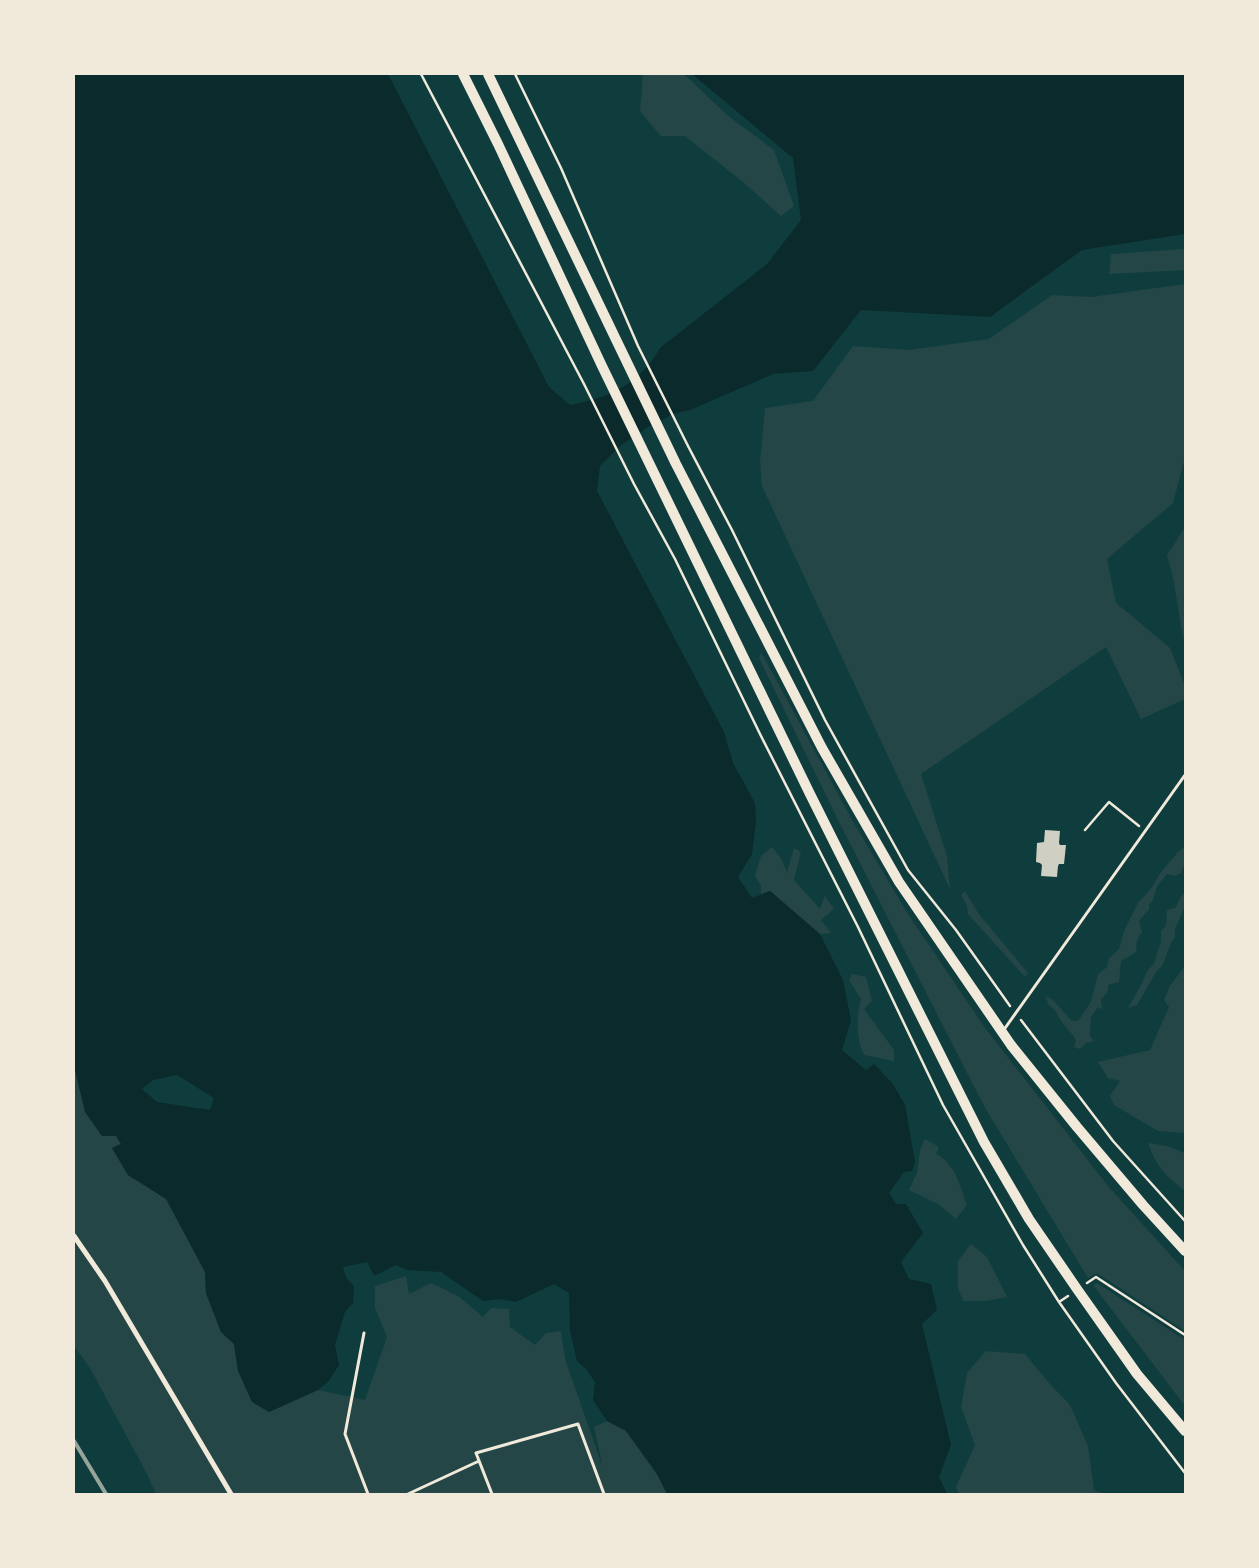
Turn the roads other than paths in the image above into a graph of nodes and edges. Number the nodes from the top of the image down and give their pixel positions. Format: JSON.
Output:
{"nodes":[{"id":1,"x":463,"y":74,"type":"edge"},
{"id":2,"x":488,"y":74,"type":"edge"},
{"id":3,"x":1185,"y":775,"type":"edge"},
{"id":4,"x":1002,"y":1032,"type":"junction"},
{"id":5,"x":74,"y":1236,"type":"edge"},
{"id":6,"x":1185,"y":1251,"type":"edge"},
{"id":7,"x":364,"y":1332,"type":"dead end"},
{"id":8,"x":1185,"y":1432,"type":"edge"},
{"id":9,"x":479,"y":1461,"type":"junction"},
{"id":10,"x":230,"y":1494,"type":"edge"},
{"id":11,"x":368,"y":1494,"type":"edge"},
{"id":12,"x":408,"y":1494,"type":"edge"},
{"id":13,"x":492,"y":1494,"type":"edge"},
{"id":14,"x":604,"y":1494,"type":"edge"}],
"edges":[{"from":1,"to":8,"type":"main road"},
{"from":2,"to":4,"type":"main road"},
{"from":3,"to":4,"type":"lane"},
{"from":4,"to":6,"type":"main road"},
{"from":5,"to":10,"type":"street"},
{"from":7,"to":11,"type":"lane"},
{"from":9,"to":12,"type":"lane"},
{"from":9,"to":13,"type":"lane"},
{"from":9,"to":14,"type":"lane"}]}
